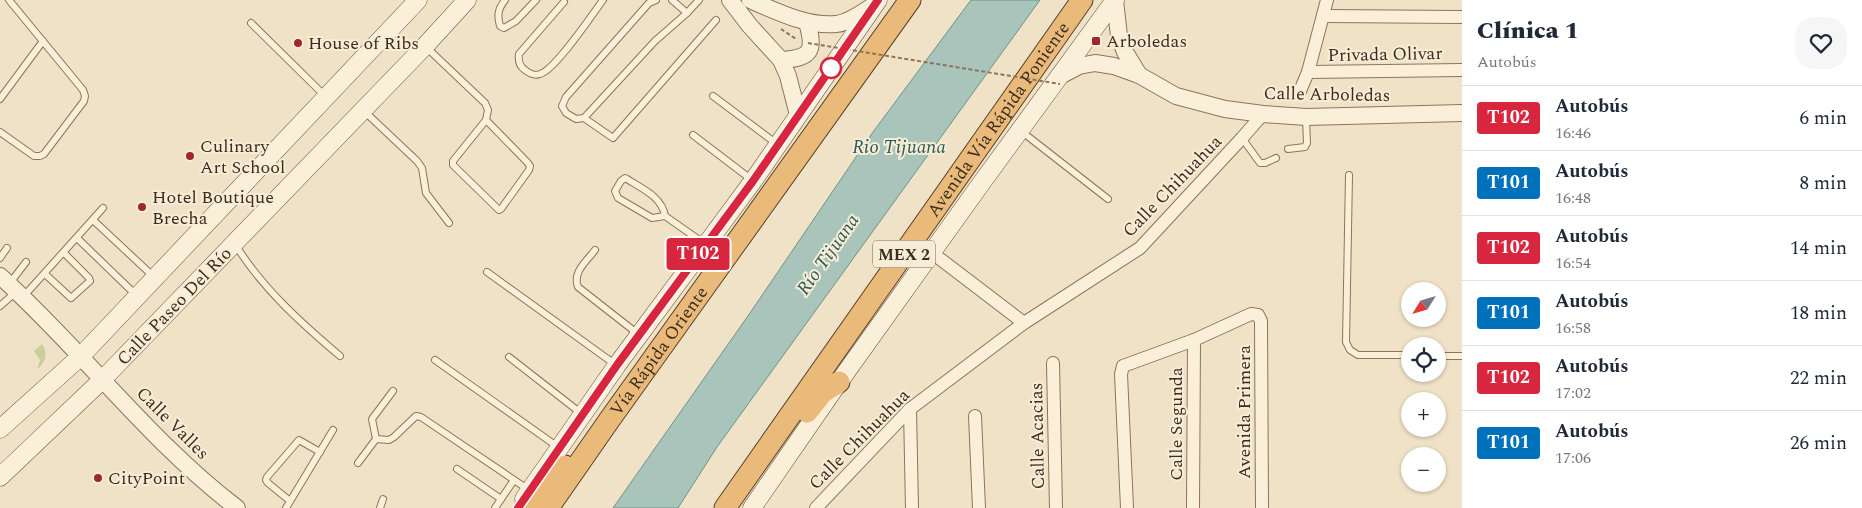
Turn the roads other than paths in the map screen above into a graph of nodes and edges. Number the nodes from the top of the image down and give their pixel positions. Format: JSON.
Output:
{"nodes":[{"id":1,"x":10,"y":0,"type":"edge"},
{"id":2,"x":418,"y":0,"type":"edge"},
{"id":3,"x":467,"y":0,"type":"edge"},
{"id":4,"x":506,"y":0,"type":"edge"},
{"id":5,"x":536,"y":0,"type":"edge"},
{"id":6,"x":603,"y":0,"type":"edge"},
{"id":7,"x":656,"y":0,"type":"edge"},
{"id":8,"x":672,"y":0,"type":"edge"},
{"id":9,"x":699,"y":0,"type":"edge"},
{"id":10,"x":730,"y":0,"type":"edge"},
{"id":11,"x":750,"y":0,"type":"edge"},
{"id":12,"x":902,"y":0,"type":"edge"},
{"id":13,"x":910,"y":0,"type":"edge"},
{"id":14,"x":1082,"y":0,"type":"edge"},
{"id":15,"x":1115,"y":0,"type":"edge"},
{"id":16,"x":1327,"y":0,"type":"edge"},
{"id":17,"x":564,"y":2,"type":"dead end"},
{"id":18,"x":876,"y":2,"type":"edge"},
{"id":19,"x":687,"y":13,"type":"junction"},
{"id":20,"x":1323,"y":16,"type":"junction"},
{"id":21,"x":1462,"y":16,"type":"edge"},
{"id":22,"x":716,"y":20,"type":"dead end"},
{"id":23,"x":807,"y":22,"type":"junction"},
{"id":24,"x":251,"y":23,"type":"dead end"},
{"id":25,"x":888,"y":30,"type":"junction"},
{"id":26,"x":43,"y":41,"type":"junction"},
{"id":27,"x":425,"y":46,"type":"junction"},
{"id":28,"x":781,"y":60,"type":"junction"},
{"id":29,"x":1462,"y":70,"type":"edge"},
{"id":30,"x":1308,"y":72,"type":"junction"},
{"id":31,"x":1138,"y":75,"type":"junction"},
{"id":32,"x":1060,"y":80,"type":"junction"},
{"id":33,"x":1300,"y":91,"type":"dead end"},
{"id":34,"x":713,"y":96,"type":"dead end"},
{"id":35,"x":326,"y":97,"type":"junction"},
{"id":36,"x":0,"y":99,"type":"edge"},
{"id":37,"x":364,"y":110,"type":"junction"},
{"id":38,"x":1462,"y":113,"type":"edge"},
{"id":39,"x":1263,"y":114,"type":"junction"},
{"id":40,"x":798,"y":115,"type":"junction"},
{"id":41,"x":1306,"y":117,"type":"junction"},
{"id":42,"x":584,"y":118,"type":"junction"},
{"id":43,"x":486,"y":120,"type":"junction"},
{"id":44,"x":1020,"y":130,"type":"junction"},
{"id":45,"x":0,"y":132,"type":"edge"},
{"id":46,"x":693,"y":135,"type":"dead end"},
{"id":47,"x":1242,"y":138,"type":"junction"},
{"id":48,"x":778,"y":145,"type":"junction"},
{"id":49,"x":1288,"y":149,"type":"dead end"},
{"id":50,"x":1276,"y":158,"type":"dead end"},
{"id":51,"x":1349,"y":175,"type":"dead end"},
{"id":52,"x":753,"y":181,"type":"junction"},
{"id":53,"x":1108,"y":199,"type":"dead end"},
{"id":54,"x":103,"y":208,"type":"dead end"},
{"id":55,"x":665,"y":216,"type":"junction"},
{"id":56,"x":92,"y":220,"type":"junction"},
{"id":57,"x":449,"y":222,"type":"dead end"},
{"id":58,"x":77,"y":238,"type":"junction"},
{"id":59,"x":234,"y":243,"type":"junction"},
{"id":60,"x":706,"y":244,"type":"junction"},
{"id":61,"x":7,"y":248,"type":"dead end"},
{"id":62,"x":595,"y":250,"type":"dead end"},
{"id":63,"x":931,"y":252,"type":"junction"},
{"id":64,"x":64,"y":253,"type":"junction"},
{"id":65,"x":0,"y":258,"type":"edge"},
{"id":66,"x":26,"y":262,"type":"dead end"},
{"id":67,"x":488,"y":272,"type":"dead end"},
{"id":68,"x":45,"y":274,"type":"junction"},
{"id":69,"x":155,"y":278,"type":"junction"},
{"id":70,"x":12,"y":287,"type":"edge"},
{"id":71,"x":138,"y":296,"type":"junction"},
{"id":72,"x":0,"y":306,"type":"edge"},
{"id":73,"x":1024,"y":323,"type":"junction"},
{"id":74,"x":640,"y":334,"type":"junction"},
{"id":75,"x":1194,"y":340,"type":"junction"},
{"id":76,"x":1401,"y":355,"type":"edge"},
{"id":77,"x":340,"y":356,"type":"dead end"},
{"id":78,"x":1446,"y":356,"type":"edge"},
{"id":79,"x":1462,"y":356,"type":"edge"},
{"id":80,"x":80,"y":357,"type":"junction"},
{"id":81,"x":510,"y":357,"type":"dead end"},
{"id":82,"x":436,"y":360,"type":"dead end"},
{"id":83,"x":1053,"y":363,"type":"dead end"},
{"id":84,"x":617,"y":365,"type":"junction"},
{"id":85,"x":102,"y":380,"type":"junction"},
{"id":86,"x":838,"y":382,"type":"junction"},
{"id":87,"x":393,"y":391,"type":"dead end"},
{"id":88,"x":910,"y":409,"type":"junction"},
{"id":89,"x":583,"y":414,"type":"junction"},
{"id":90,"x":975,"y":416,"type":"dead end"},
{"id":91,"x":610,"y":419,"type":"junction"},
{"id":92,"x":2,"y":424,"type":"edge"},
{"id":93,"x":333,"y":430,"type":"dead end"},
{"id":94,"x":376,"y":439,"type":"junction"},
{"id":95,"x":559,"y":448,"type":"junction"},
{"id":96,"x":320,"y":452,"type":"junction"},
{"id":97,"x":358,"y":463,"type":"dead end"},
{"id":98,"x":457,"y":469,"type":"dead end"},
{"id":99,"x":0,"y":478,"type":"edge"},
{"id":100,"x":514,"y":480,"type":"junction"},
{"id":101,"x":738,"y":490,"type":"junction"},
{"id":102,"x":829,"y":494,"type":"junction"},
{"id":103,"x":501,"y":499,"type":"junction"},
{"id":104,"x":527,"y":499,"type":"edge"},
{"id":105,"x":383,"y":500,"type":"dead end"},
{"id":106,"x":290,"y":501,"type":"junction"},
{"id":107,"x":237,"y":508,"type":"edge"},
{"id":108,"x":286,"y":508,"type":"edge"},
{"id":109,"x":380,"y":508,"type":"edge"},
{"id":110,"x":494,"y":508,"type":"edge"},
{"id":111,"x":518,"y":508,"type":"edge"},
{"id":112,"x":548,"y":508,"type":"edge"},
{"id":113,"x":725,"y":508,"type":"edge"},
{"id":114,"x":752,"y":508,"type":"edge"},
{"id":115,"x":816,"y":508,"type":"edge"},
{"id":116,"x":828,"y":508,"type":"edge"},
{"id":117,"x":912,"y":508,"type":"edge"},
{"id":118,"x":979,"y":508,"type":"edge"},
{"id":119,"x":1056,"y":508,"type":"edge"},
{"id":120,"x":1127,"y":508,"type":"edge"},
{"id":121,"x":1193,"y":508,"type":"edge"},
{"id":122,"x":1262,"y":508,"type":"edge"}],
"edges":[{"from":1,"to":26,"type":"lane"},
{"from":2,"to":35,"type":"main road","name":"Calle Paseo Del Río"},
{"from":3,"to":27,"type":"main road","name":"Calle Paseo Del Río"},
{"from":4,"to":5,"type":"lane"},
{"from":6,"to":17,"type":"lane"},
{"from":7,"to":42,"type":"lane"},
{"from":8,"to":19,"type":"lane"},
{"from":9,"to":19,"type":"lane"},
{"from":10,"to":28,"type":"street"},
{"from":11,"to":23,"type":"street"},
{"from":12,"to":25,"type":"highway"},
{"from":13,"to":25,"type":"highway","name":"Vía Rápida Oriente"},
{"from":14,"to":101,"type":"highway","name":"Avenida Vía Rápida Poniente","number":"MEX 2"},
{"from":15,"to":31,"type":"street"},
{"from":15,"to":32,"type":"main road"},
{"from":16,"to":20,"type":"street","name":"Privada Olivar"},
{"from":18,"to":23,"type":"street"},
{"from":18,"to":40,"type":"main road"},
{"from":19,"to":42,"type":"lane"},
{"from":20,"to":21,"type":"street"},
{"from":20,"to":30,"type":"street","name":"Privada Olivar"},
{"from":22,"to":42,"type":"lane"},
{"from":23,"to":28,"type":"street"},
{"from":24,"to":35,"type":"lane"},
{"from":25,"to":91,"type":"highway","name":"Vía Rápida Oriente"},
{"from":26,"to":36,"type":"lane"},
{"from":26,"to":45,"type":"lane"},
{"from":27,"to":37,"type":"main road","name":"Calle Paseo Del Río"},
{"from":27,"to":43,"type":"lane"},
{"from":28,"to":40,"type":"street"},
{"from":29,"to":30,"type":"street","name":"Privada Olivar"},
{"from":30,"to":33,"type":"street","name":"Privada Olivar"},
{"from":31,"to":32,"type":"street","name":"Calle Arboledas"},
{"from":31,"to":39,"type":"street","name":"Calle Arboledas"},
{"from":32,"to":44,"type":"main road"},
{"from":34,"to":48,"type":"lane"},
{"from":35,"to":69,"type":"main road","name":"Calle Paseo Del Río"},
{"from":37,"to":57,"type":"lane"},
{"from":37,"to":59,"type":"main road","name":"Calle Paseo Del Río"},
{"from":38,"to":41,"type":"street","name":"Calle Arboledas"},
{"from":39,"to":41,"type":"street","name":"Calle Arboledas"},
{"from":39,"to":47,"type":"street","name":"Calle Chihuahua"},
{"from":40,"to":48,"type":"main road"},
{"from":41,"to":49,"type":"lane"},
{"from":43,"to":43,"type":"lane"},
{"from":44,"to":53,"type":"lane"},
{"from":44,"to":63,"type":"main road"},
{"from":46,"to":52,"type":"lane"},
{"from":47,"to":50,"type":"lane"},
{"from":47,"to":73,"type":"street","name":"Calle Chihuahua"},
{"from":48,"to":52,"type":"main road"},
{"from":51,"to":76,"type":"lane"},
{"from":52,"to":60,"type":"main road"},
{"from":54,"to":56,"type":"lane"},
{"from":55,"to":55,"type":"lane"},
{"from":55,"to":60,"type":"lane"},
{"from":56,"to":58,"type":"lane"},
{"from":56,"to":69,"type":"lane"},
{"from":58,"to":64,"type":"lane"},
{"from":58,"to":71,"type":"lane"},
{"from":59,"to":77,"type":"lane"},
{"from":59,"to":85,"type":"main road","name":"Calle Paseo Del Río"},
{"from":60,"to":74,"type":"main road"},
{"from":61,"to":65,"type":"lane"},
{"from":62,"to":74,"type":"lane"},
{"from":63,"to":73,"type":"street"},
{"from":63,"to":86,"type":"main road"},
{"from":64,"to":68,"type":"lane"},
{"from":64,"to":68,"type":"lane"},
{"from":66,"to":70,"type":"lane"},
{"from":67,"to":84,"type":"lane"},
{"from":68,"to":70,"type":"lane"},
{"from":69,"to":71,"type":"main road","name":"Calle Paseo Del Río"},
{"from":70,"to":72,"type":"lane"},
{"from":70,"to":80,"type":"street","name":"Calle Valles"},
{"from":71,"to":80,"type":"main road","name":"Calle Paseo Del Río"},
{"from":73,"to":88,"type":"street","name":"Calle Chihuahua"},
{"from":74,"to":84,"type":"main road"},
{"from":75,"to":120,"type":"street"},
{"from":75,"to":121,"type":"street","name":"Calle Segunda"},
{"from":75,"to":122,"type":"street","name":"Avenida Primera"},
{"from":78,"to":79,"type":"lane"},
{"from":80,"to":85,"type":"street","name":"Calle Valles"},
{"from":80,"to":92,"type":"main road","name":"Calle Paseo Del Río"},
{"from":81,"to":89,"type":"lane"},
{"from":82,"to":95,"type":"lane"},
{"from":83,"to":119,"type":"street","name":"Calle Acacias"},
{"from":84,"to":89,"type":"main road"},
{"from":85,"to":99,"type":"main road","name":"Calle Paseo Del Río"},
{"from":85,"to":107,"type":"street","name":"Calle Valles"},
{"from":86,"to":101,"type":"highway"},
{"from":86,"to":114,"type":"main road"},
{"from":87,"to":94,"type":"lane"},
{"from":88,"to":102,"type":"street","name":"Calle Chihuahua"},
{"from":88,"to":117,"type":"street"},
{"from":89,"to":95,"type":"main road"},
{"from":90,"to":118,"type":"street"},
{"from":91,"to":104,"type":"highway"},
{"from":91,"to":112,"type":"highway","name":"Vía Rápida Oriente"},
{"from":93,"to":96,"type":"lane"},
{"from":94,"to":97,"type":"lane"},
{"from":94,"to":100,"type":"lane"},
{"from":95,"to":104,"type":"main road"},
{"from":96,"to":106,"type":"lane"},
{"from":96,"to":106,"type":"lane"},
{"from":98,"to":103,"type":"lane"},
{"from":100,"to":103,"type":"lane"},
{"from":100,"to":104,"type":"lane"},
{"from":101,"to":113,"type":"highway","name":"Avenida Vía Rápida Poniente","number":"MEX 2"},
{"from":102,"to":115,"type":"street","name":"Calle Chihuahua"},
{"from":102,"to":116,"type":"street"},
{"from":103,"to":110,"type":"lane"},
{"from":104,"to":111,"type":"main road"},
{"from":105,"to":109,"type":"lane"},
{"from":106,"to":108,"type":"lane"}]}
